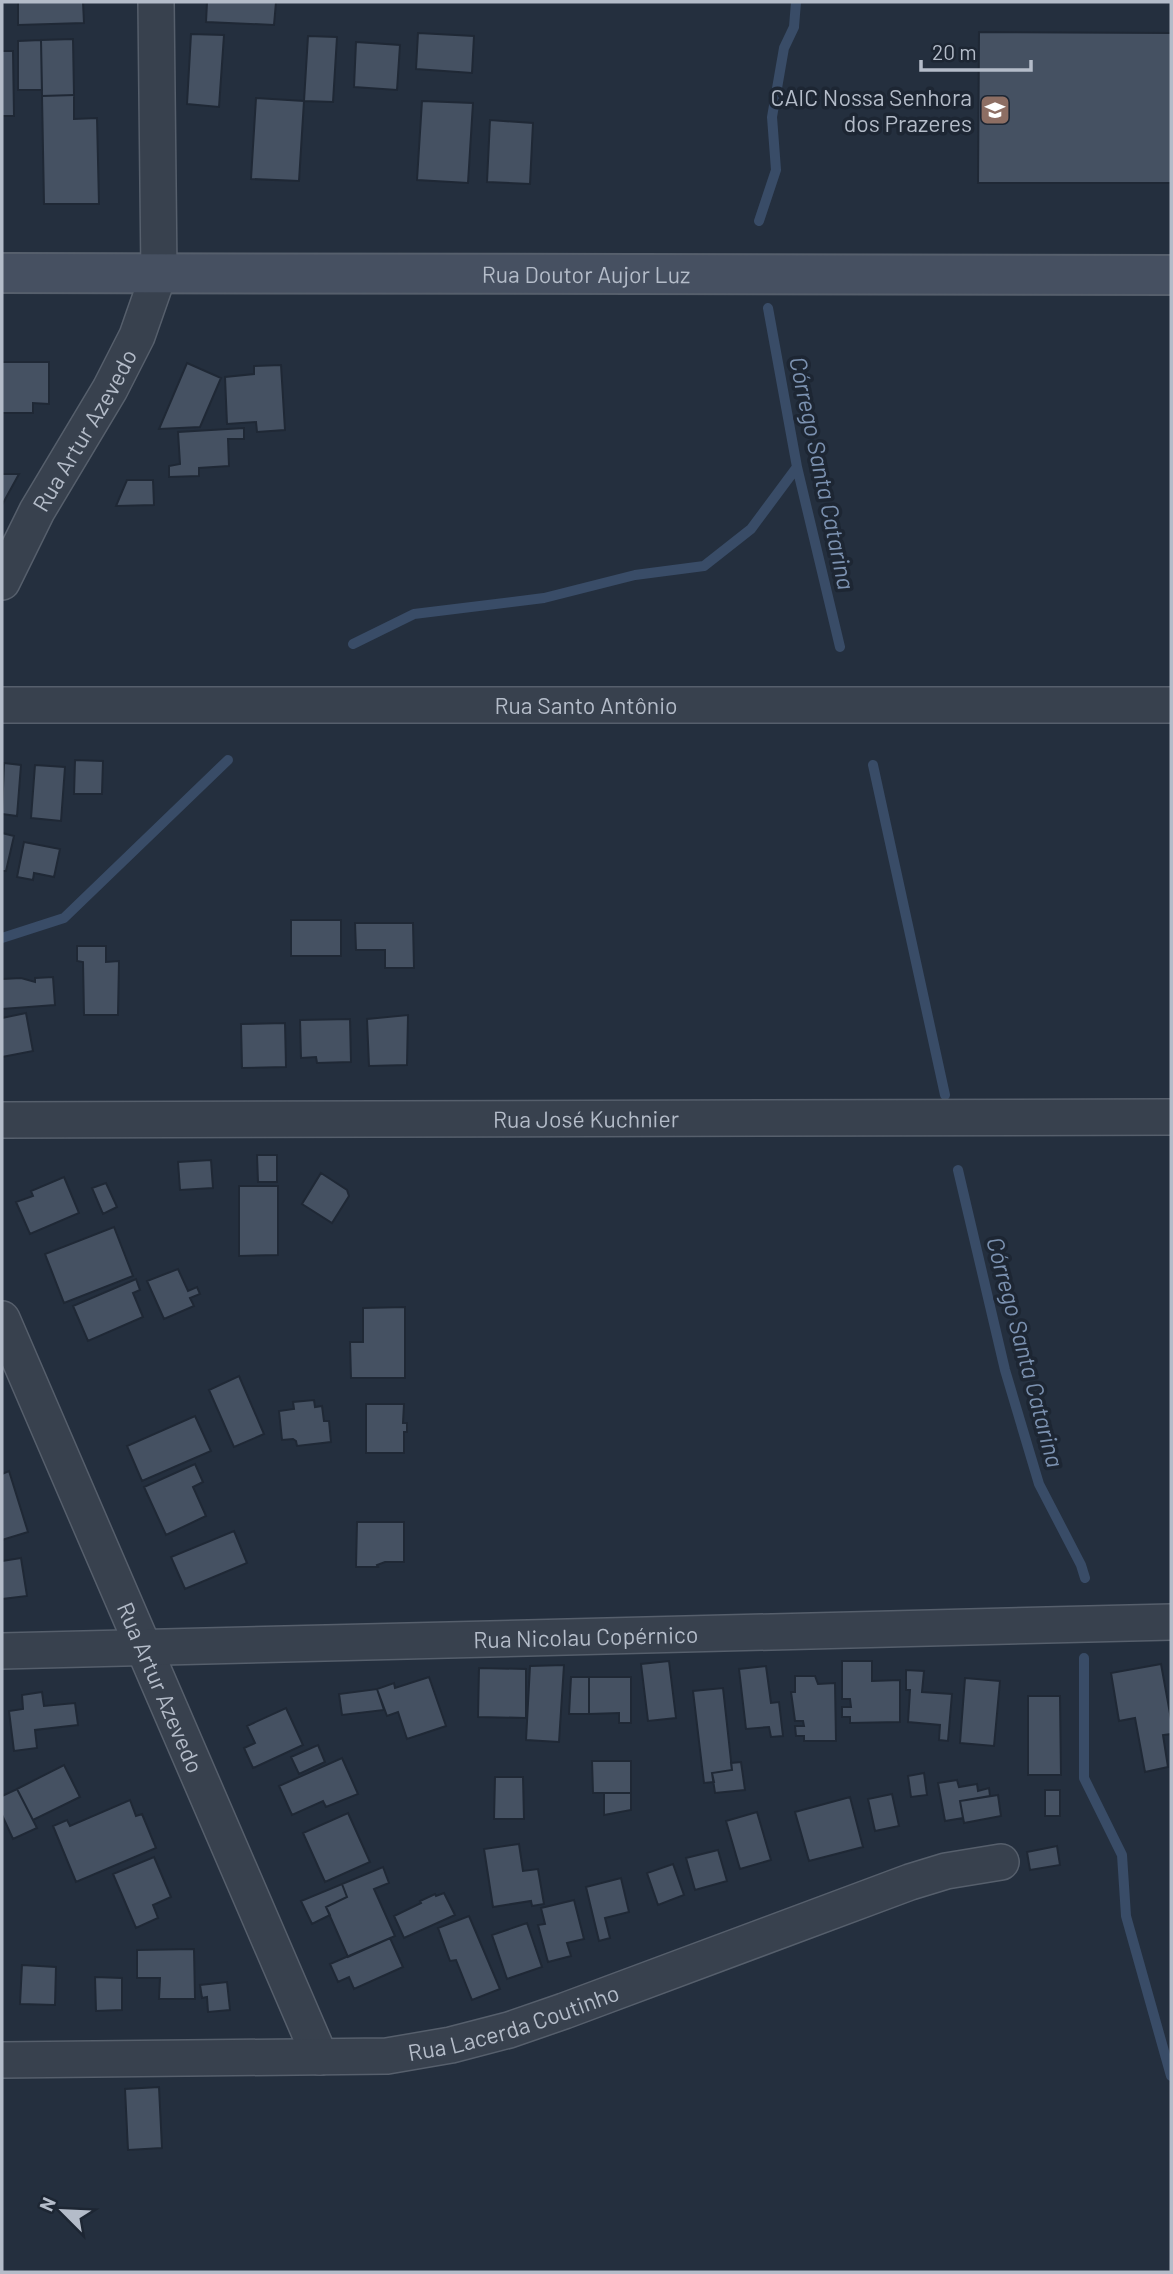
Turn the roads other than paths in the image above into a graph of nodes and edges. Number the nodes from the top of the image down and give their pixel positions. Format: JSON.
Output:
{"nodes":[{"id":1,"x":156,"y":2,"type":"edge"},
{"id":2,"x":2,"y":273,"type":"edge"},
{"id":3,"x":159,"y":273,"type":"junction"},
{"id":4,"x":1171,"y":275,"type":"edge"},
{"id":5,"x":2,"y":582,"type":"edge"},
{"id":6,"x":2,"y":705,"type":"edge"},
{"id":7,"x":1171,"y":705,"type":"edge"},
{"id":8,"x":1171,"y":1117,"type":"edge"},
{"id":9,"x":2,"y":1120,"type":"edge"},
{"id":10,"x":5,"y":1334,"type":"edge"},
{"id":11,"x":1171,"y":1622,"type":"edge"},
{"id":12,"x":144,"y":1647,"type":"junction"},
{"id":13,"x":2,"y":1651,"type":"edge"},
{"id":14,"x":1001,"y":1862,"type":"dead end"},
{"id":15,"x":320,"y":2057,"type":"junction"},
{"id":16,"x":2,"y":2060,"type":"edge"}],
"edges":[{"from":1,"to":3,"type":"street"},
{"from":2,"to":3,"type":"street","name":"Rua Doutor Aujor Luz"},
{"from":3,"to":4,"type":"street","name":"Rua Doutor Aujor Luz"},
{"from":3,"to":5,"type":"street","name":"Rua Artur Azevedo"},
{"from":6,"to":7,"type":"street","name":"Rua Santo Antônio"},
{"from":8,"to":9,"type":"street","name":"Rua José Kuchnier"},
{"from":10,"to":12,"type":"street","name":"Rua Artur Azevedo"},
{"from":11,"to":12,"type":"street","name":"Rua Nicolau Copérnico"},
{"from":12,"to":13,"type":"street","name":"Rua Nicolau Copérnico"},
{"from":12,"to":15,"type":"street","name":"Rua Artur Azevedo"},
{"from":14,"to":15,"type":"street","name":"Rua Lacerda Coutinho"},
{"from":15,"to":16,"type":"street","name":"Rua Lacerda Coutinho"}]}
